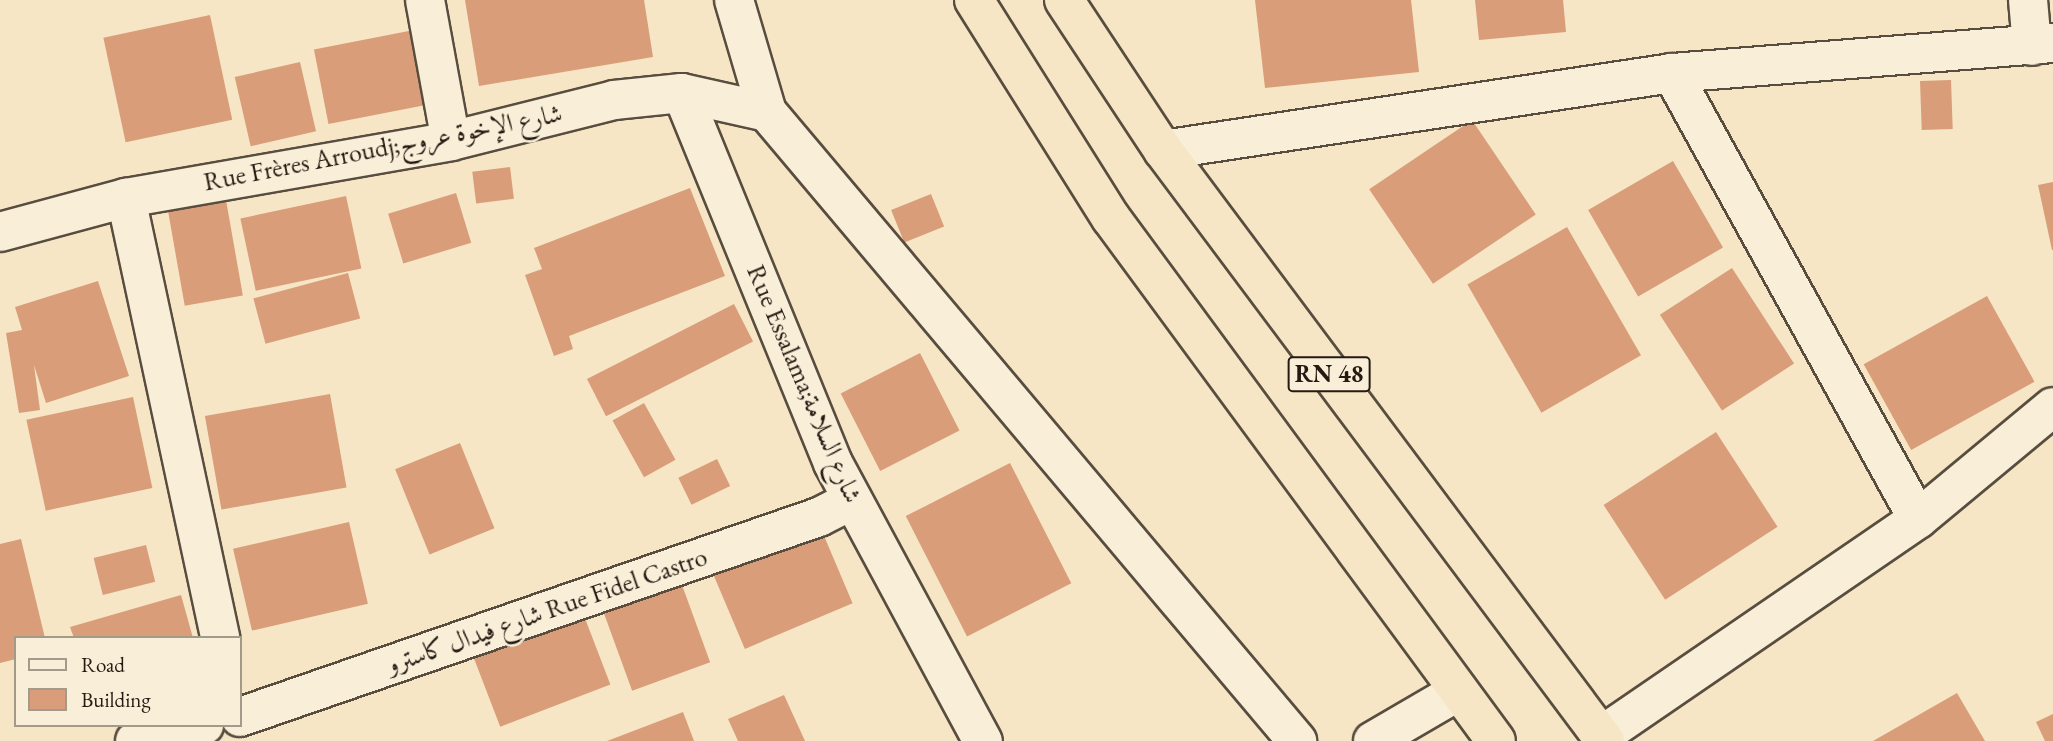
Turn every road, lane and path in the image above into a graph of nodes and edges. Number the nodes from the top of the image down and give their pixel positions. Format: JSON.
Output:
{"nodes":[{"id":1,"x":425,"y":0,"type":"edge"},
{"id":2,"x":734,"y":0,"type":"edge"},
{"id":3,"x":974,"y":0,"type":"edge"},
{"id":4,"x":1065,"y":0,"type":"edge"},
{"id":5,"x":2028,"y":0,"type":"edge"},
{"id":6,"x":2042,"y":44,"type":"edge"},
{"id":7,"x":1672,"y":73,"type":"junction"},
{"id":8,"x":682,"y":93,"type":"junction"},
{"id":9,"x":767,"y":112,"type":"junction"},
{"id":10,"x":451,"y":141,"type":"junction"},
{"id":11,"x":1163,"y":150,"type":"junction"},
{"id":12,"x":126,"y":198,"type":"junction"},
{"id":13,"x":0,"y":232,"type":"edge"},
{"id":14,"x":2053,"y":407,"type":"edge"},
{"id":15,"x":852,"y":500,"type":"junction"},
{"id":16,"x":1918,"y":519,"type":"junction"},
{"id":17,"x":220,"y":636,"type":"edge"},
{"id":18,"x":1459,"y":691,"type":"junction"},
{"id":19,"x":242,"y":716,"type":"edge"},
{"id":20,"x":195,"y":727,"type":"edge"},
{"id":21,"x":1603,"y":738,"type":"edge"},
{"id":22,"x":135,"y":741,"type":"edge"},
{"id":23,"x":983,"y":741,"type":"edge"},
{"id":24,"x":1297,"y":741,"type":"edge"},
{"id":25,"x":1373,"y":741,"type":"edge"},
{"id":26,"x":1496,"y":741,"type":"edge"}],
"edges":[{"from":1,"to":10,"type":"street"},
{"from":2,"to":9,"type":"street"},
{"from":3,"to":18,"type":"highway","number":"RN 48"},
{"from":4,"to":11,"type":"highway","number":"RN 48"},
{"from":5,"to":6,"type":"street"},
{"from":6,"to":7,"type":"street"},
{"from":7,"to":11,"type":"street"},
{"from":7,"to":16,"type":"street"},
{"from":8,"to":9,"type":"street","name":"Rue Frères Arroudj;شارع الإخوة عروج"},
{"from":8,"to":10,"type":"street","name":"Rue Frères Arroudj;شارع الإخوة عروج"},
{"from":8,"to":15,"type":"street","name":"Rue Essalama;شارع السلامة"},
{"from":9,"to":24,"type":"street"},
{"from":10,"to":12,"type":"street","name":"Rue Frères Arroudj;شارع الإخوة عروج"},
{"from":11,"to":21,"type":"highway","number":"RN 48"},
{"from":12,"to":13,"type":"street","name":"Rue Frères Arroudj;شارع الإخوة عروج"},
{"from":12,"to":17,"type":"street"},
{"from":14,"to":16,"type":"street"},
{"from":15,"to":19,"type":"street","name":"شارع فيدال كاسترو Rue Fidel Castro"},
{"from":15,"to":23,"type":"street","name":"Rue Essalama;شارع السلامة"},
{"from":16,"to":21,"type":"street"},
{"from":18,"to":25,"type":"street"},
{"from":18,"to":26,"type":"highway","number":"RN 48"},
{"from":20,"to":22,"type":"street"}]}
